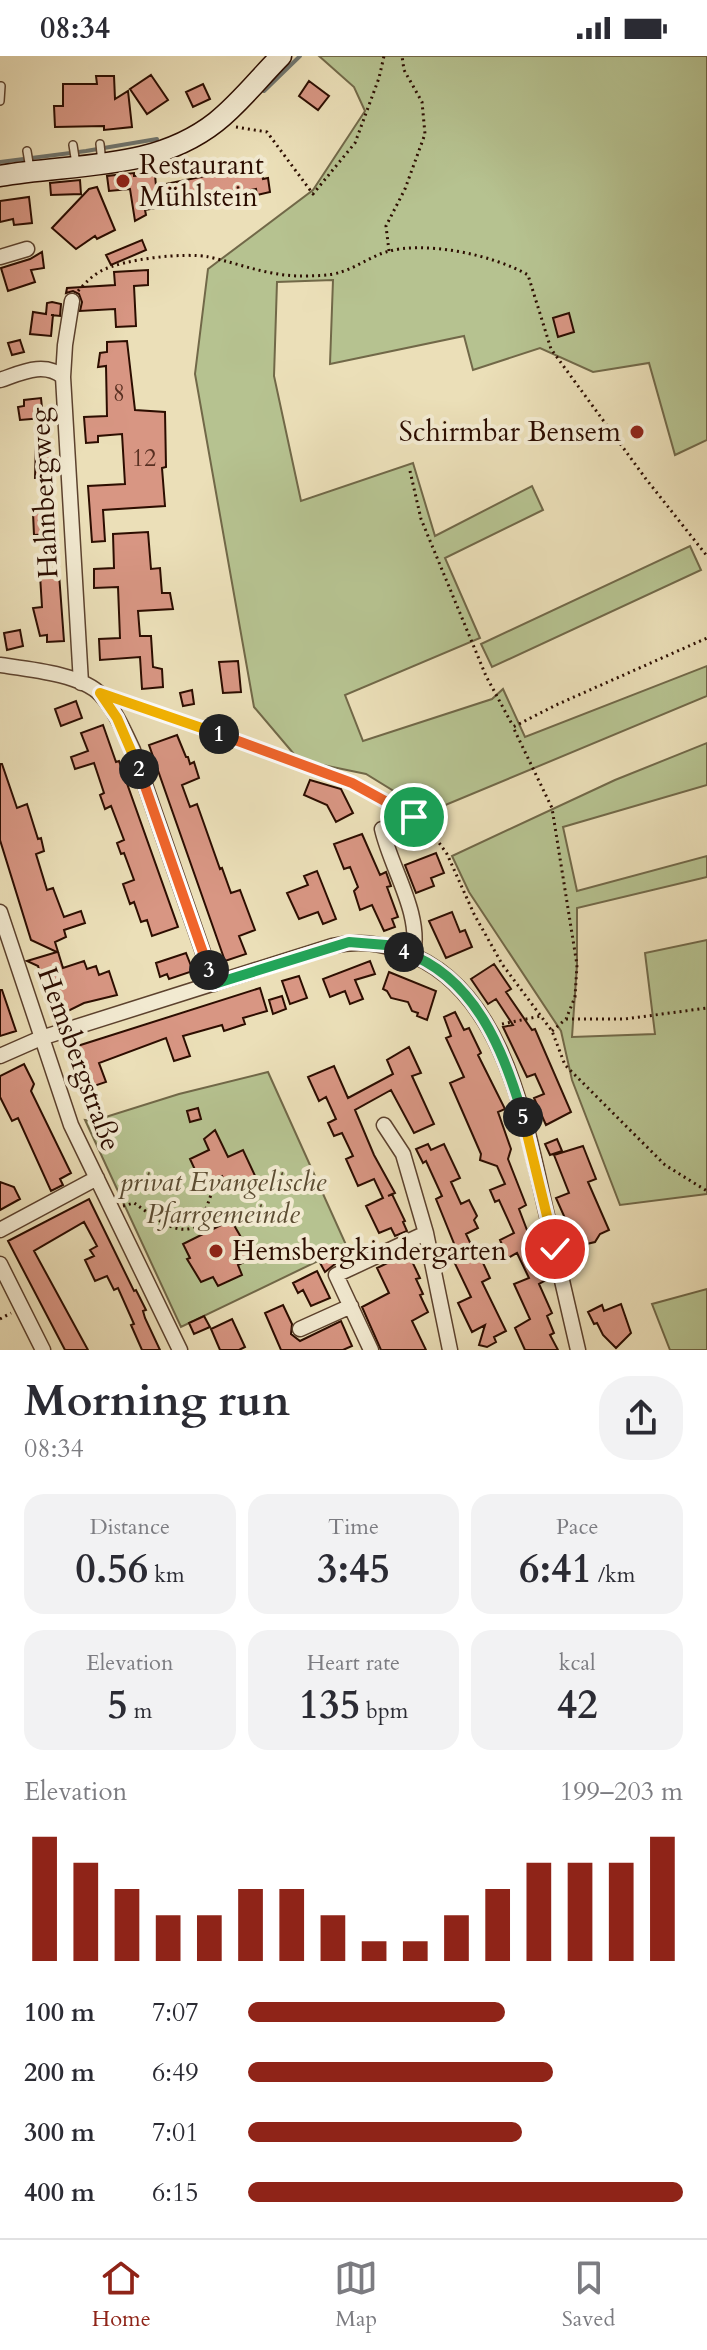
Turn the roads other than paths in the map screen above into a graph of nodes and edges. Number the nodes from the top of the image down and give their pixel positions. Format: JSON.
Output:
{"nodes":[{"id":1,"x":281,"y":56,"type":"edge"},
{"id":2,"x":1,"y":86,"type":"edge"},
{"id":3,"x":0,"y":101,"type":"edge"},
{"id":4,"x":73,"y":145,"type":"dead end"},
{"id":5,"x":75,"y":163,"type":"junction"},
{"id":6,"x":0,"y":176,"type":"edge"},
{"id":7,"x":27,"y":249,"type":"dead end"},
{"id":8,"x":0,"y":257,"type":"edge"},
{"id":9,"x":72,"y":301,"type":"road end"},
{"id":10,"x":63,"y":377,"type":"junction"},
{"id":11,"x":0,"y":380,"type":"edge"},
{"id":12,"x":0,"y":665,"type":"edge"},
{"id":13,"x":81,"y":683,"type":"junction"},
{"id":14,"x":382,"y":829,"type":"dead end"},
{"id":15,"x":0,"y":912,"type":"edge"},
{"id":16,"x":413,"y":955,"type":"junction"},
{"id":17,"x":214,"y":984,"type":"junction"},
{"id":18,"x":41,"y":1038,"type":"junction"},
{"id":19,"x":0,"y":1056,"type":"edge"},
{"id":20,"x":384,"y":1125,"type":"dead end"},
{"id":21,"x":97,"y":1178,"type":"junction"},
{"id":22,"x":0,"y":1230,"type":"edge"},
{"id":23,"x":426,"y":1233,"type":"junction"},
{"id":24,"x":0,"y":1264,"type":"edge"},
{"id":25,"x":351,"y":1306,"type":"junction"},
{"id":26,"x":300,"y":1329,"type":"dead end"},
{"id":27,"x":43,"y":1350,"type":"edge"},
{"id":28,"x":180,"y":1350,"type":"edge"},
{"id":29,"x":371,"y":1350,"type":"edge"},
{"id":30,"x":450,"y":1350,"type":"edge"},
{"id":31,"x":578,"y":1350,"type":"edge"}],
"edges":[{"from":1,"to":5,"type":"street"},
{"from":2,"to":3,"type":"lane"},
{"from":4,"to":5,"type":"lane"},
{"from":5,"to":6,"type":"street"},
{"from":7,"to":8,"type":"street"},
{"from":9,"to":10,"type":"street","name":"Hahnbergweg"},
{"from":10,"to":11,"type":"street"},
{"from":10,"to":13,"type":"street","name":"Hahnbergweg"},
{"from":12,"to":13,"type":"street"},
{"from":13,"to":17,"type":"street"},
{"from":14,"to":16,"type":"street"},
{"from":15,"to":18,"type":"street","name":"Hemsbergstraße"},
{"from":16,"to":17,"type":"street"},
{"from":16,"to":31,"type":"street"},
{"from":17,"to":18,"type":"street"},
{"from":18,"to":19,"type":"street"},
{"from":18,"to":21,"type":"street","name":"Hemsbergstraße"},
{"from":20,"to":23,"type":"street"},
{"from":21,"to":22,"type":"street"},
{"from":21,"to":28,"type":"street","name":"Hemsbergstraße"},
{"from":23,"to":25,"type":"street"},
{"from":23,"to":30,"type":"street"},
{"from":24,"to":27,"type":"street"},
{"from":25,"to":26,"type":"street"},
{"from":25,"to":29,"type":"street"}]}
